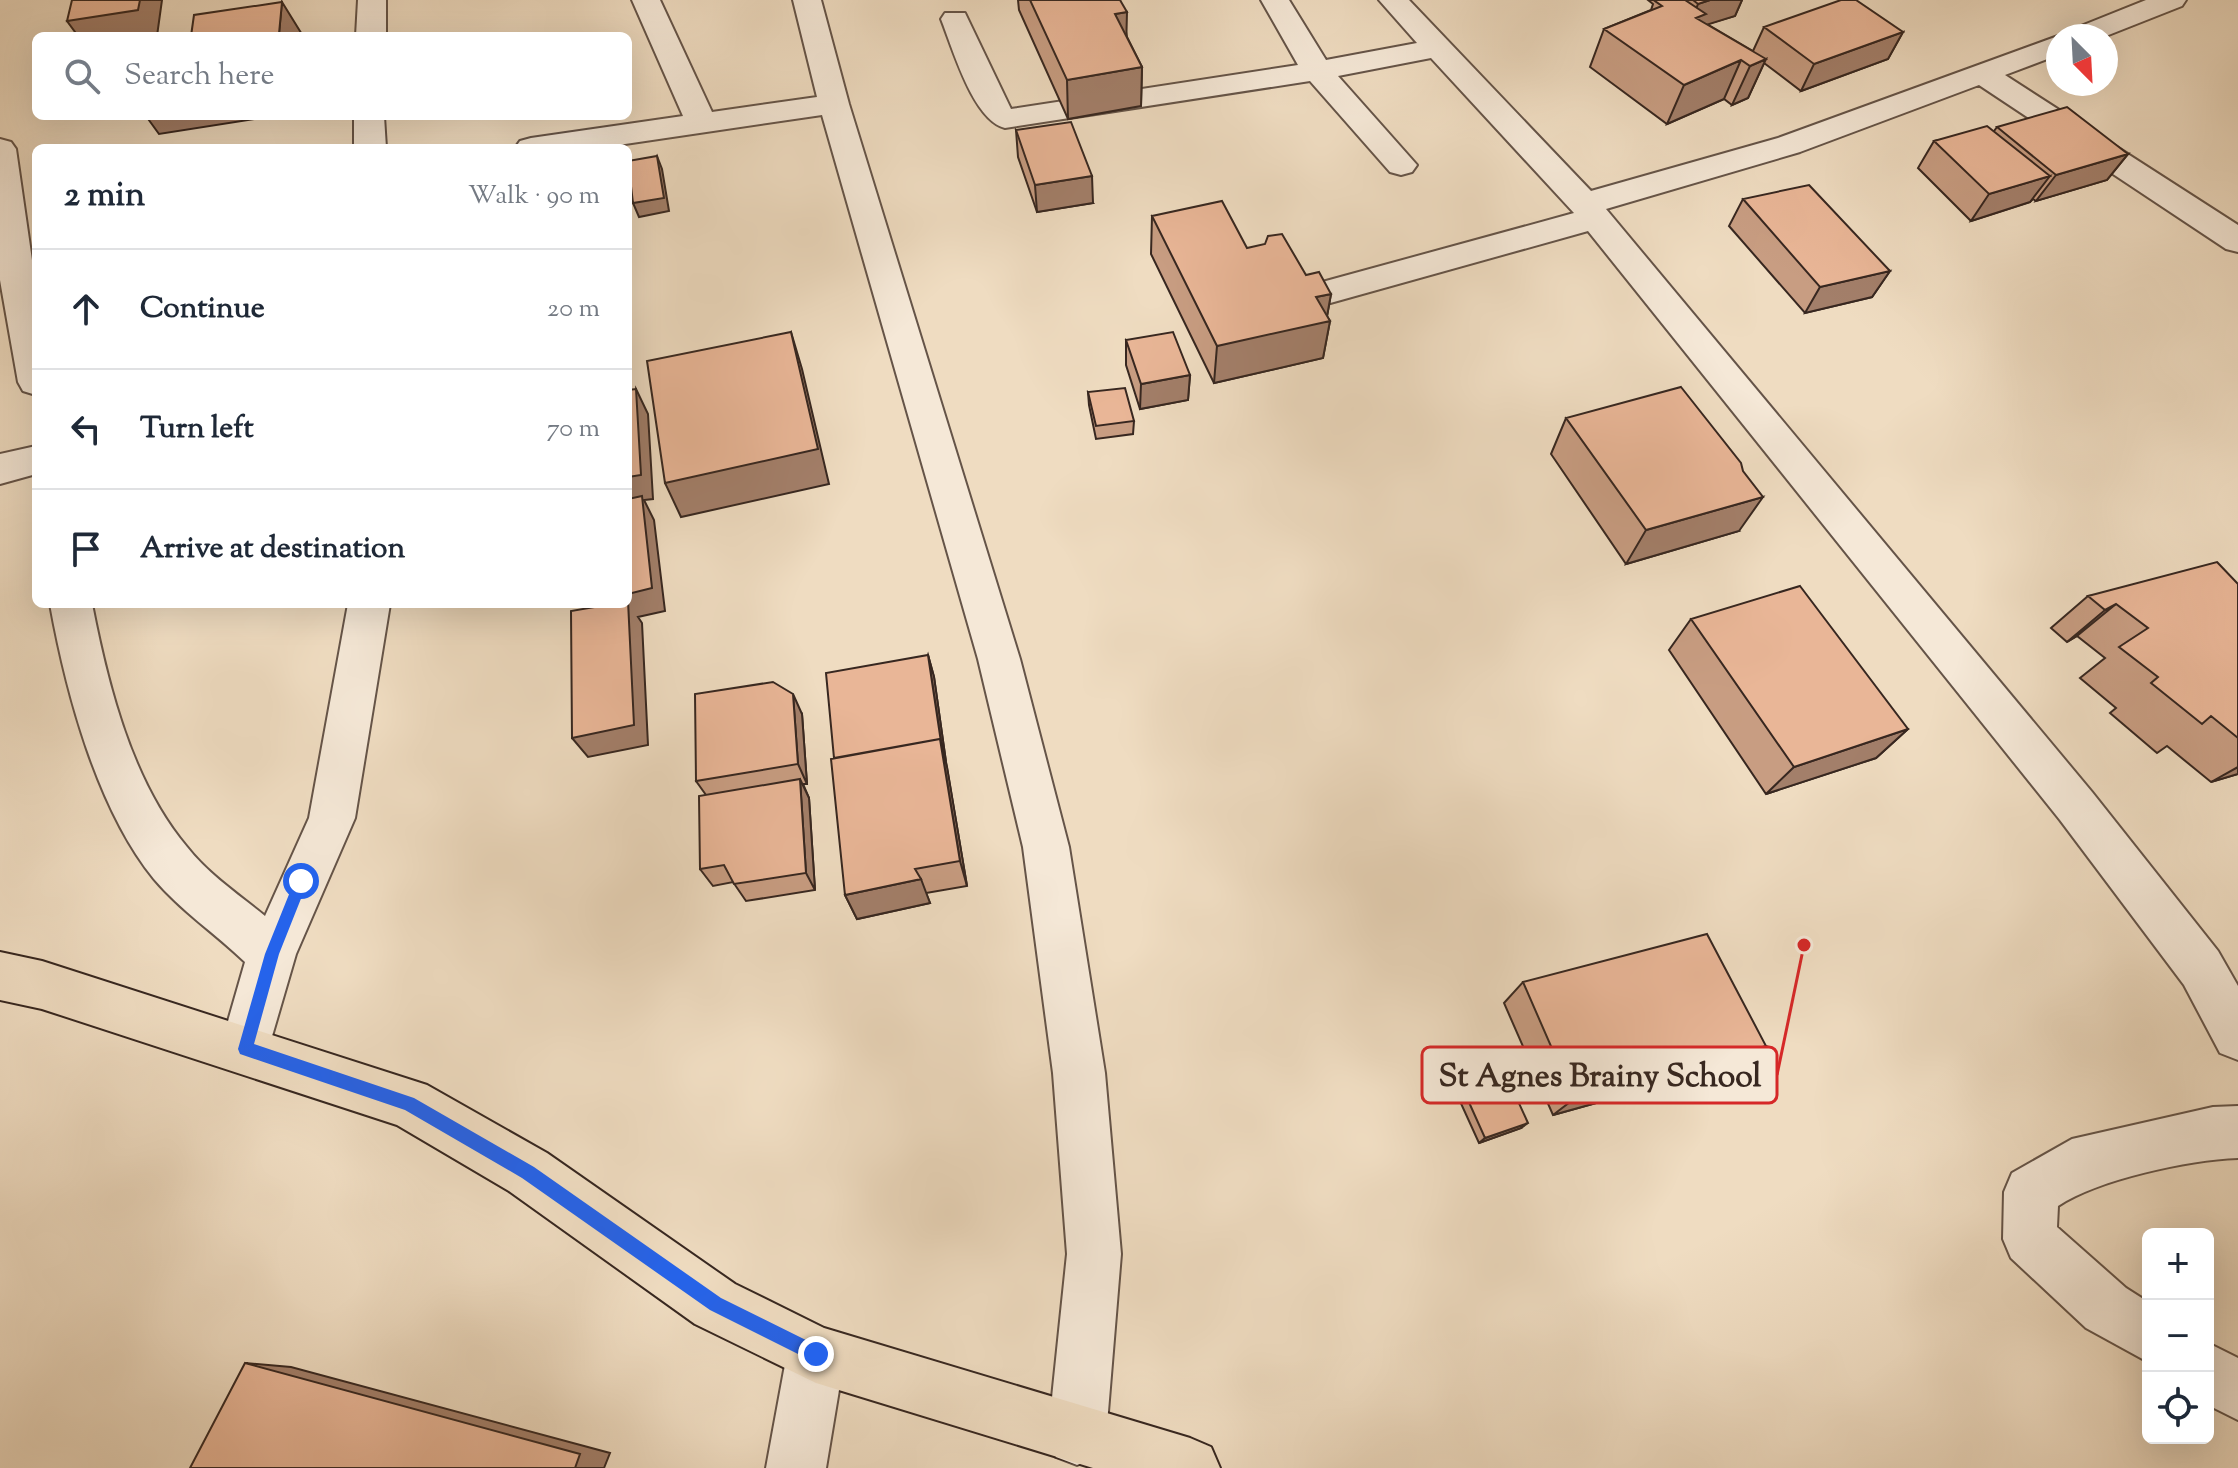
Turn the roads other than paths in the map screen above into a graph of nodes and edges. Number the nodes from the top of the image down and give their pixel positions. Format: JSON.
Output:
{"nodes":[{"id":1,"x":372,"y":0,"type":"edge"},
{"id":2,"x":646,"y":0,"type":"edge"},
{"id":3,"x":807,"y":0,"type":"edge"},
{"id":4,"x":1275,"y":0,"type":"edge"},
{"id":5,"x":1393,"y":0,"type":"edge"},
{"id":6,"x":2172,"y":0,"type":"edge"},
{"id":7,"x":955,"y":19,"type":"dead end"},
{"id":8,"x":2111,"y":24,"type":"edge"},
{"id":9,"x":371,"y":32,"type":"edge"},
{"id":10,"x":1438,"y":48,"type":"junction"},
{"id":11,"x":2046,"y":50,"type":"edge"},
{"id":12,"x":1317,"y":71,"type":"junction"},
{"id":13,"x":1984,"y":75,"type":"junction"},
{"id":14,"x":834,"y":104,"type":"junction"},
{"id":15,"x":369,"y":120,"type":"edge"},
{"id":16,"x":701,"y":123,"type":"junction"},
{"id":17,"x":370,"y":144,"type":"edge"},
{"id":18,"x":558,"y":144,"type":"edge"},
{"id":19,"x":0,"y":149,"type":"edge"},
{"id":20,"x":1401,"y":165,"type":"dead end"},
{"id":21,"x":1590,"y":211,"type":"junction"},
{"id":22,"x":5,"y":224,"type":"edge"},
{"id":23,"x":2238,"y":241,"type":"edge"},
{"id":24,"x":1316,"y":295,"type":"edge"},
{"id":25,"x":32,"y":362,"type":"edge"},
{"id":26,"x":32,"y":461,"type":"edge"},
{"id":27,"x":0,"y":469,"type":"edge"},
{"id":28,"x":72,"y":608,"type":"edge"},
{"id":29,"x":368,"y":608,"type":"edge"},
{"id":30,"x":272,"y":954,"type":"junction"},
{"id":31,"x":0,"y":976,"type":"edge"},
{"id":32,"x":2238,"y":1035,"type":"edge"},
{"id":33,"x":245,"y":1049,"type":"junction"},
{"id":34,"x":2238,"y":1132,"type":"edge"},
{"id":35,"x":2142,"y":1330,"type":"edge"},
{"id":36,"x":816,"y":1354,"type":"junction"},
{"id":37,"x":2214,"y":1376,"type":"edge"},
{"id":38,"x":2238,"y":1391,"type":"edge"},
{"id":39,"x":1077,"y":1436,"type":"junction"},
{"id":40,"x":796,"y":1468,"type":"edge"},
{"id":41,"x":1190,"y":1468,"type":"edge"}],
"edges":[{"from":1,"to":9,"type":"street"},
{"from":2,"to":16,"type":"street"},
{"from":3,"to":14,"type":"street"},
{"from":4,"to":12,"type":"street"},
{"from":5,"to":10,"type":"street"},
{"from":6,"to":8,"type":"street"},
{"from":7,"to":12,"type":"street"},
{"from":10,"to":12,"type":"street"},
{"from":10,"to":21,"type":"street"},
{"from":11,"to":13,"type":"street"},
{"from":12,"to":20,"type":"street"},
{"from":13,"to":21,"type":"street"},
{"from":13,"to":23,"type":"street"},
{"from":14,"to":16,"type":"street"},
{"from":14,"to":39,"type":"street"},
{"from":15,"to":17,"type":"street"},
{"from":16,"to":18,"type":"street"},
{"from":19,"to":22,"type":"street"},
{"from":21,"to":24,"type":"street"},
{"from":21,"to":32,"type":"street"},
{"from":22,"to":25,"type":"street"},
{"from":26,"to":27,"type":"street"},
{"from":28,"to":30,"type":"street"},
{"from":29,"to":30,"type":"street"},
{"from":30,"to":33,"type":"street"},
{"from":31,"to":33,"type":"main road"},
{"from":33,"to":36,"type":"main road"},
{"from":34,"to":35,"type":"street"},
{"from":36,"to":39,"type":"main road"},
{"from":36,"to":40,"type":"street"},
{"from":37,"to":38,"type":"street"},
{"from":39,"to":41,"type":"main road"}]}
